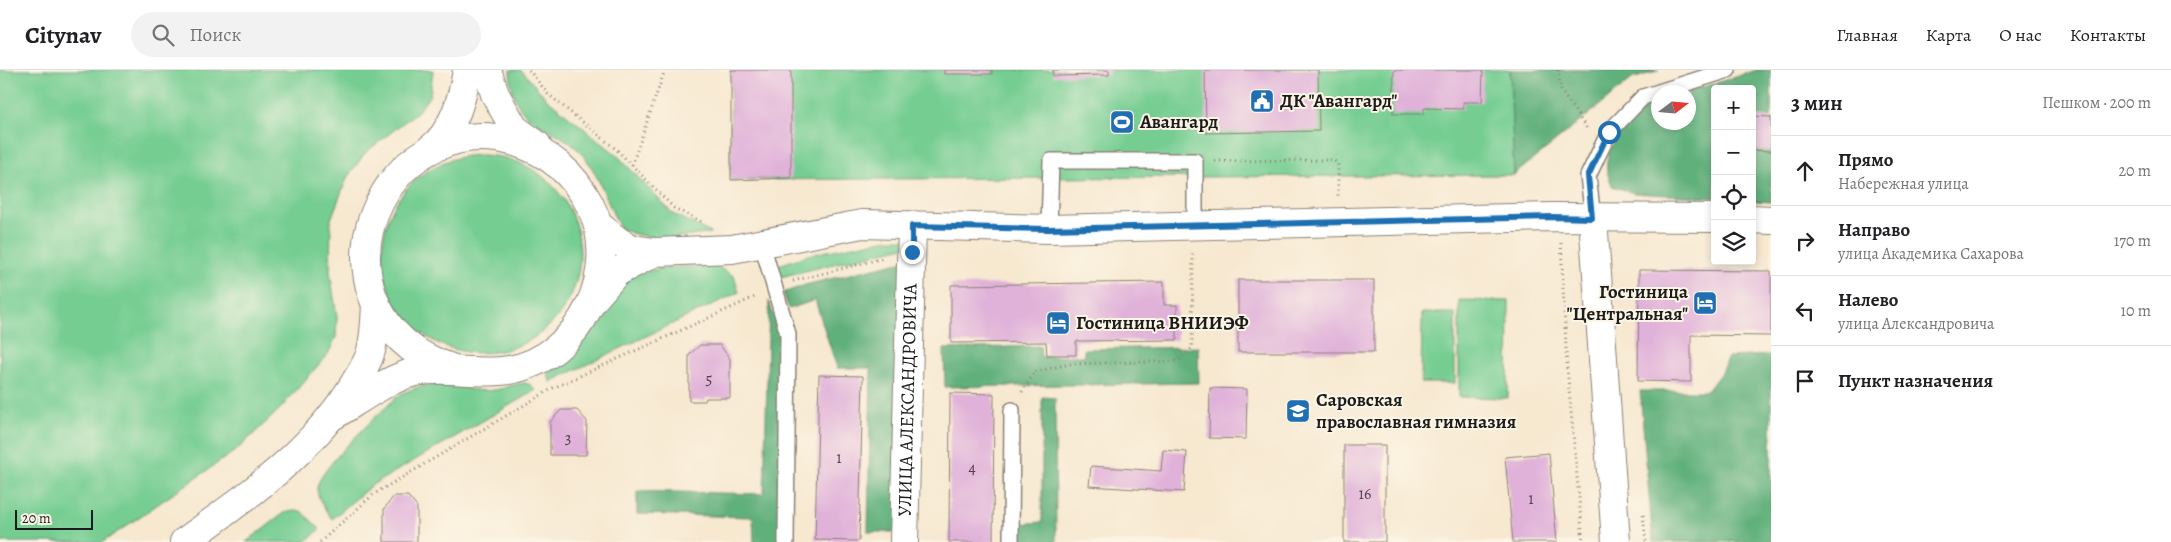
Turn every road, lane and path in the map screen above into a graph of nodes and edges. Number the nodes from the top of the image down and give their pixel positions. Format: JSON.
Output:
{"nodes":[{"id":1,"x":467,"y":70,"type":"edge"},
{"id":2,"x":487,"y":70,"type":"edge"},
{"id":3,"x":529,"y":70,"type":"edge"},
{"id":4,"x":665,"y":70,"type":"edge"},
{"id":5,"x":1558,"y":70,"type":"edge"},
{"id":6,"x":1728,"y":70,"type":"edge"},
{"id":7,"x":1601,"y":149,"type":"junction"},
{"id":8,"x":546,"y":155,"type":"junction"},
{"id":9,"x":419,"y":156,"type":"junction"},
{"id":10,"x":1195,"y":161,"type":"junction"},
{"id":11,"x":632,"y":165,"type":"junction"},
{"id":12,"x":1338,"y":202,"type":"dead end"},
{"id":13,"x":1592,"y":218,"type":"junction"},
{"id":14,"x":1711,"y":218,"type":"edge"},
{"id":15,"x":1756,"y":219,"type":"edge"},
{"id":16,"x":1771,"y":220,"type":"edge"},
{"id":17,"x":598,"y":225,"type":"junction"},
{"id":18,"x":912,"y":226,"type":"junction"},
{"id":19,"x":712,"y":227,"type":"dead end"},
{"id":20,"x":1049,"y":229,"type":"junction"},
{"id":21,"x":1194,"y":236,"type":"junction"},
{"id":22,"x":1561,"y":242,"type":"dead end"},
{"id":23,"x":762,"y":244,"type":"junction"},
{"id":24,"x":655,"y":252,"type":"junction"},
{"id":25,"x":886,"y":258,"type":"dead end"},
{"id":26,"x":775,"y":289,"type":"junction"},
{"id":27,"x":592,"y":301,"type":"junction"},
{"id":28,"x":376,"y":304,"type":"junction"},
{"id":29,"x":457,"y":370,"type":"junction"},
{"id":30,"x":1012,"y":410,"type":"joint"},
{"id":31,"x":331,"y":417,"type":"junction"},
{"id":32,"x":184,"y":542,"type":"edge"},
{"id":33,"x":320,"y":542,"type":"edge"},
{"id":34,"x":786,"y":542,"type":"edge"},
{"id":35,"x":904,"y":542,"type":"edge"},
{"id":36,"x":1011,"y":542,"type":"edge"},
{"id":37,"x":1583,"y":542,"type":"edge"},
{"id":38,"x":1616,"y":542,"type":"edge"}],
"edges":[{"from":1,"to":9,"type":"street"},
{"from":2,"to":8,"type":"street"},
{"from":3,"to":11,"type":"path"},
{"from":4,"to":11,"type":"path"},
{"from":5,"to":7,"type":"path"},
{"from":6,"to":7,"type":"lane"},
{"from":7,"to":13,"type":"lane"},
{"from":8,"to":9,"type":"street"},
{"from":8,"to":17,"type":"street"},
{"from":9,"to":28,"type":"street"},
{"from":10,"to":12,"type":"path"},
{"from":10,"to":20,"type":"lane"},
{"from":10,"to":21,"type":"lane"},
{"from":11,"to":19,"type":"path"},
{"from":13,"to":14,"type":"street"},
{"from":13,"to":21,"type":"street"},
{"from":13,"to":38,"type":"street"},
{"from":15,"to":16,"type":"street"},
{"from":17,"to":24,"type":"street"},
{"from":17,"to":27,"type":"street"},
{"from":18,"to":20,"type":"street"},
{"from":18,"to":23,"type":"street"},
{"from":18,"to":35,"type":"street","name":"УЛИЦА АЛЕКСАНДРОВИЧА"},
{"from":20,"to":21,"type":"street"},
{"from":21,"to":30,"type":"path"},
{"from":22,"to":37,"type":"path"},
{"from":23,"to":24,"type":"street"},
{"from":23,"to":26,"type":"lane"},
{"from":24,"to":27,"type":"street"},
{"from":25,"to":26,"type":"path"},
{"from":26,"to":33,"type":"path"},
{"from":26,"to":34,"type":"lane"},
{"from":27,"to":29,"type":"street"},
{"from":28,"to":29,"type":"street"},
{"from":28,"to":31,"type":"street"},
{"from":29,"to":31,"type":"street"},
{"from":30,"to":36,"type":"lane"},
{"from":31,"to":32,"type":"street"}]}
